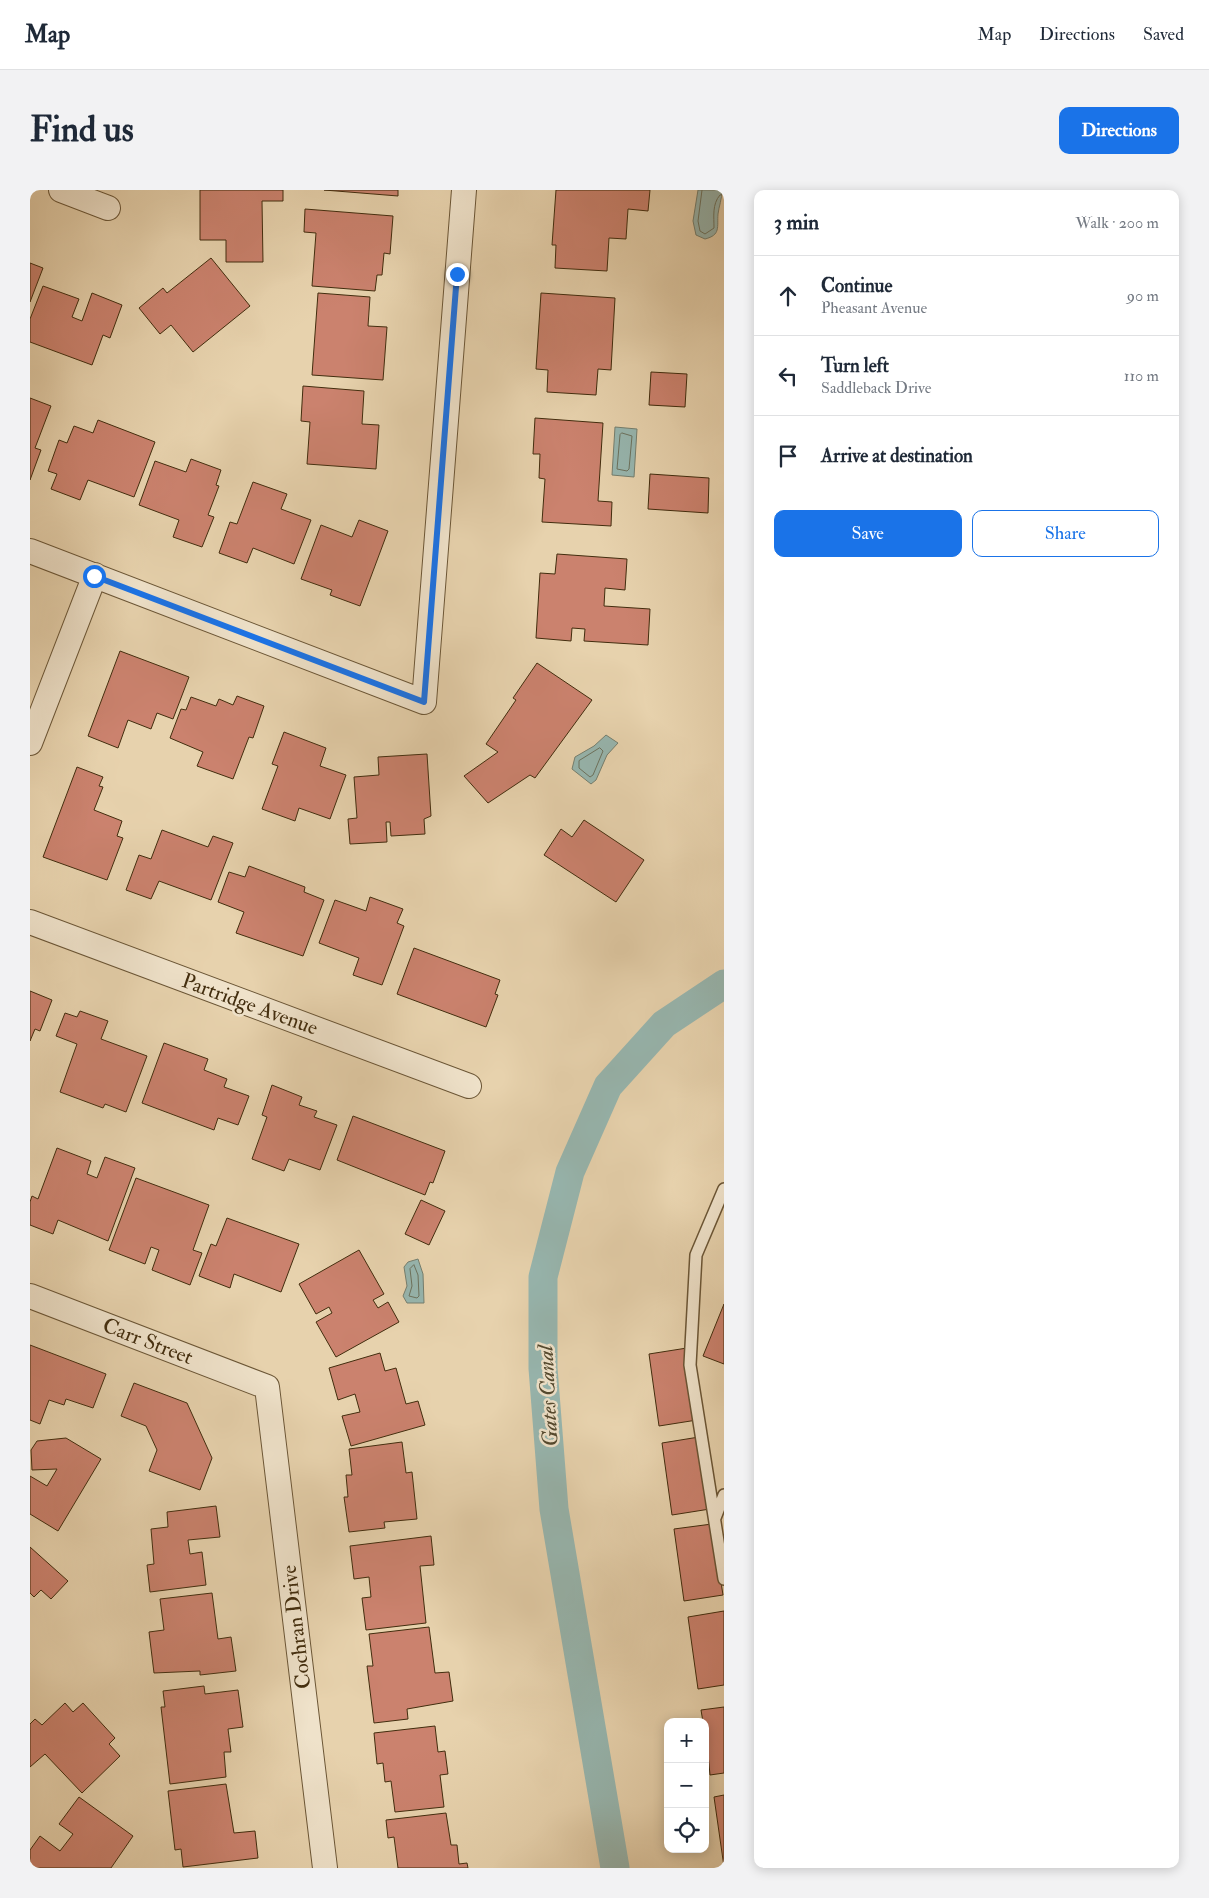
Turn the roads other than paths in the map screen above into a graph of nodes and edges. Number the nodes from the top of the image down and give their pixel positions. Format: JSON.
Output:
{"nodes":[{"id":1,"x":61,"y":190,"type":"edge"},
{"id":2,"x":464,"y":190,"type":"edge"},
{"id":3,"x":108,"y":208,"type":"dead end"},
{"id":4,"x":30,"y":551,"type":"edge"},
{"id":5,"x":94,"y":576,"type":"junction"},
{"id":6,"x":30,"y":743,"type":"edge"},
{"id":7,"x":30,"y":922,"type":"edge"},
{"id":8,"x":469,"y":1086,"type":"dead end"},
{"id":9,"x":724,"y":1189,"type":"edge"},
{"id":10,"x":30,"y":1296,"type":"edge"},
{"id":11,"x":267,"y":1387,"type":"joint"},
{"id":12,"x":724,"y":1495,"type":"edge"},
{"id":13,"x":715,"y":1520,"type":"junction"},
{"id":14,"x":724,"y":1579,"type":"edge"},
{"id":15,"x":325,"y":1868,"type":"edge"}],
"edges":[{"from":1,"to":3,"type":"street"},
{"from":2,"to":5,"type":"street"},
{"from":4,"to":5,"type":"street"},
{"from":5,"to":6,"type":"street"},
{"from":7,"to":8,"type":"street","name":"Partridge Avenue"},
{"from":9,"to":13,"type":"lane"},
{"from":10,"to":11,"type":"street","name":"Carr Street"},
{"from":11,"to":15,"type":"street","name":"Cochran Drive"},
{"from":12,"to":13,"type":"lane"},
{"from":13,"to":14,"type":"lane"}]}
